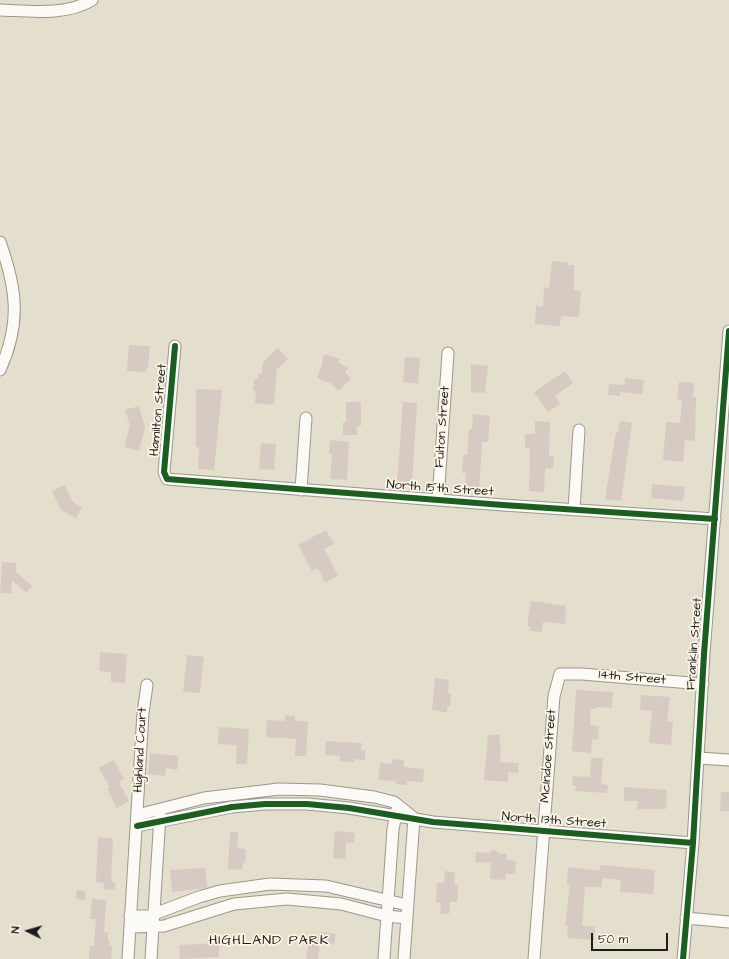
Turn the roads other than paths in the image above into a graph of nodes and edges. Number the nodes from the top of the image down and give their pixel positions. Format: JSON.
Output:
{"nodes":[{"id":1,"x":92,"y":0,"type":"edge"},
{"id":2,"x":0,"y":10,"type":"edge"},
{"id":3,"x":0,"y":242,"type":"edge"},
{"id":4,"x":729,"y":332,"type":"edge"},
{"id":5,"x":175,"y":346,"type":"dead end"},
{"id":6,"x":448,"y":353,"type":"dead end"},
{"id":7,"x":0,"y":370,"type":"edge"},
{"id":8,"x":306,"y":418,"type":"dead end"},
{"id":9,"x":579,"y":430,"type":"dead end"},
{"id":10,"x":166,"y":475,"type":"joint"},
{"id":11,"x":301,"y":490,"type":"junction"},
{"id":12,"x":438,"y":500,"type":"junction"},
{"id":13,"x":574,"y":510,"type":"junction"},
{"id":14,"x":715,"y":519,"type":"junction"},
{"id":15,"x":560,"y":674,"type":"joint"},
{"id":16,"x":703,"y":684,"type":"junction"},
{"id":17,"x":147,"y":685,"type":"dead end"},
{"id":18,"x":699,"y":758,"type":"junction"},
{"id":19,"x":729,"y":760,"type":"edge"},
{"id":20,"x":399,"y":806,"type":"junction"},
{"id":21,"x":159,"y":810,"type":"junction"},
{"id":22,"x":395,"y":817,"type":"junction"},
{"id":23,"x":414,"y":818,"type":"junction"},
{"id":24,"x":137,"y":821,"type":"junction"},
{"id":25,"x":160,"y":822,"type":"junction"},
{"id":26,"x":544,"y":831,"type":"junction"},
{"id":27,"x":693,"y":843,"type":"junction"},
{"id":28,"x":388,"y":902,"type":"junction"},
{"id":29,"x":407,"y":905,"type":"junction"},
{"id":30,"x":153,"y":915,"type":"junction"},
{"id":31,"x":387,"y":916,"type":"junction"},
{"id":32,"x":406,"y":918,"type":"junction"},
{"id":33,"x":686,"y":918,"type":"junction"},
{"id":34,"x":130,"y":922,"type":"junction"},
{"id":35,"x":729,"y":922,"type":"edge"},
{"id":36,"x":153,"y":927,"type":"junction"},
{"id":37,"x":128,"y":959,"type":"edge"},
{"id":38,"x":151,"y":959,"type":"edge"},
{"id":39,"x":384,"y":959,"type":"edge"},
{"id":40,"x":404,"y":959,"type":"edge"},
{"id":41,"x":534,"y":959,"type":"edge"},
{"id":42,"x":683,"y":959,"type":"edge"}],
"edges":[{"from":1,"to":2,"type":"street"},
{"from":3,"to":7,"type":"street"},
{"from":4,"to":14,"type":"street","name":"Franklin Street"},
{"from":5,"to":10,"type":"street","name":"Hamilton Street"},
{"from":6,"to":12,"type":"street","name":"Fulton Street"},
{"from":8,"to":11,"type":"street"},
{"from":9,"to":13,"type":"street"},
{"from":10,"to":11,"type":"street","name":"North 15th Street"},
{"from":11,"to":12,"type":"street","name":"North 15th Street"},
{"from":12,"to":13,"type":"street","name":"North 15th Street"},
{"from":13,"to":14,"type":"street","name":"North 15th Street"},
{"from":14,"to":16,"type":"street","name":"Franklin Street"},
{"from":15,"to":16,"type":"street","name":"14th Street"},
{"from":15,"to":26,"type":"street","name":"McIndoe Street"},
{"from":16,"to":18,"type":"street","name":"Franklin Street"},
{"from":17,"to":24,"type":"street","name":"Highland Court"},
{"from":18,"to":19,"type":"street"},
{"from":18,"to":27,"type":"street","name":"Franklin Street"},
{"from":20,"to":21,"type":"street"},
{"from":20,"to":22,"type":"street"},
{"from":20,"to":23,"type":"street"},
{"from":21,"to":24,"type":"street"},
{"from":21,"to":25,"type":"street"},
{"from":22,"to":23,"type":"street","name":"North 13th Street"},
{"from":22,"to":25,"type":"street","name":"North 13th Street"},
{"from":22,"to":28,"type":"street"},
{"from":23,"to":26,"type":"street","name":"North 13th Street"},
{"from":23,"to":29,"type":"street"},
{"from":24,"to":25,"type":"street","name":"North 13th Street"},
{"from":24,"to":34,"type":"street","name":"Highland Court"},
{"from":25,"to":30,"type":"street"},
{"from":26,"to":27,"type":"street","name":"North 13th Street"},
{"from":26,"to":41,"type":"street","name":"McIndoe Street"},
{"from":27,"to":33,"type":"street","name":"Franklin Street"},
{"from":28,"to":29,"type":"street"},
{"from":28,"to":30,"type":"street"},
{"from":28,"to":31,"type":"street"},
{"from":29,"to":32,"type":"street"},
{"from":30,"to":34,"type":"street"},
{"from":30,"to":36,"type":"street"},
{"from":31,"to":32,"type":"street"},
{"from":31,"to":36,"type":"street"},
{"from":31,"to":39,"type":"street"},
{"from":32,"to":40,"type":"street"},
{"from":33,"to":35,"type":"street"},
{"from":33,"to":42,"type":"street","name":"Franklin Street"},
{"from":34,"to":36,"type":"street"},
{"from":34,"to":37,"type":"street","name":"Highland Court"},
{"from":36,"to":38,"type":"street"}]}
